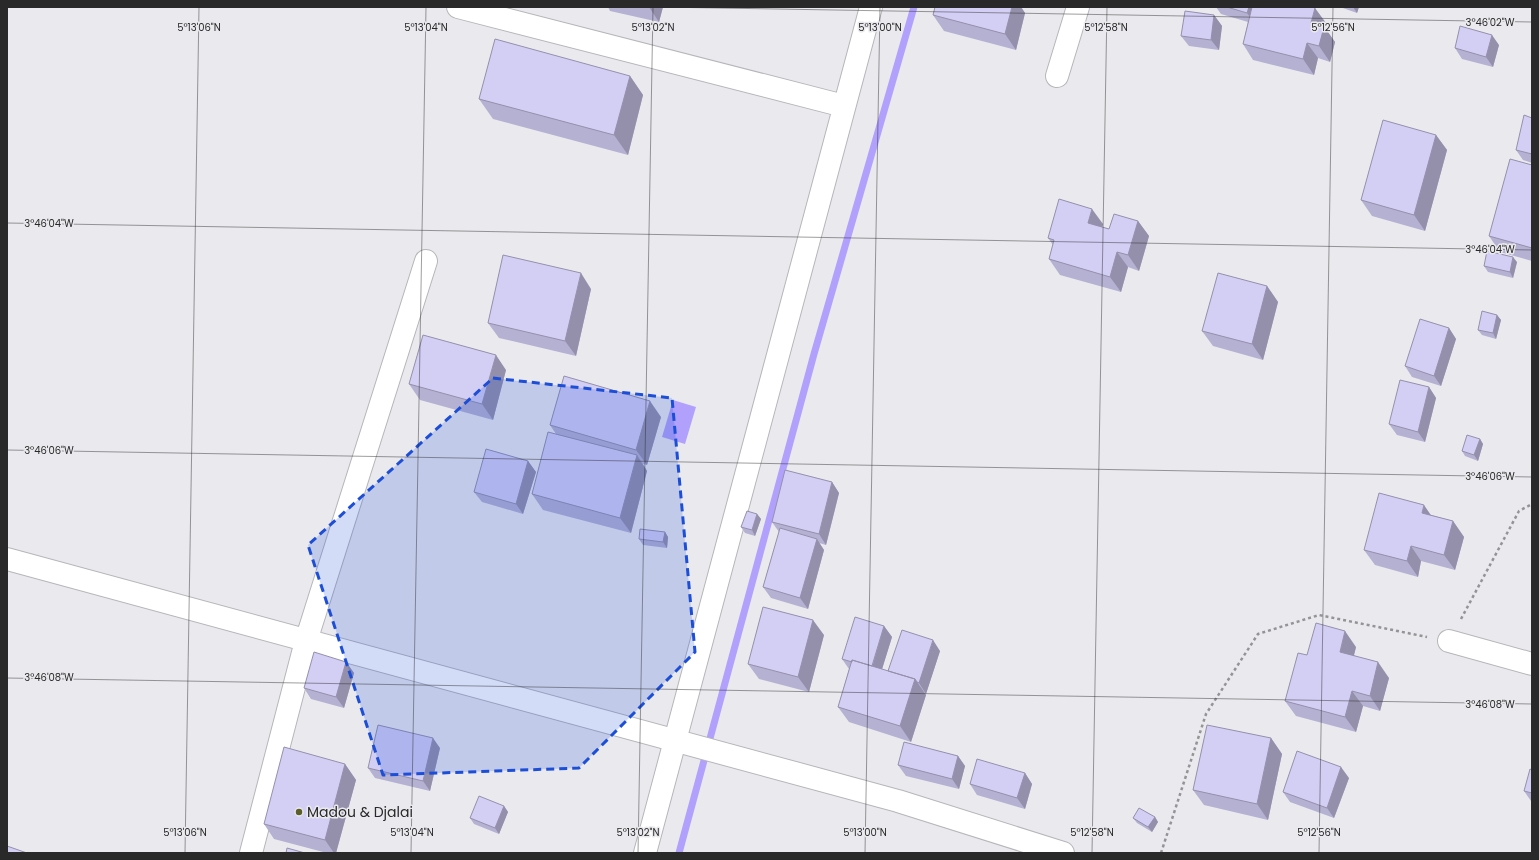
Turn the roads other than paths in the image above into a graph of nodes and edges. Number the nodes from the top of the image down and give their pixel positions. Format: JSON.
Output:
{"nodes":[{"id":1,"x":458,"y":7,"type":"edge"},
{"id":2,"x":871,"y":7,"type":"edge"},
{"id":3,"x":1078,"y":7,"type":"edge"},
{"id":4,"x":1057,"y":76,"type":"dead end"},
{"id":5,"x":844,"y":106,"type":"junction"},
{"id":6,"x":426,"y":261,"type":"dead end"},
{"id":7,"x":7,"y":559,"type":"edge"},
{"id":8,"x":306,"y":641,"type":"junction"},
{"id":9,"x":1449,"y":641,"type":"road end"},
{"id":10,"x":1532,"y":664,"type":"edge"},
{"id":11,"x":674,"y":740,"type":"junction"},
{"id":12,"x":251,"y":853,"type":"edge"},
{"id":13,"x":645,"y":853,"type":"edge"},
{"id":14,"x":1062,"y":853,"type":"edge"}],
"edges":[{"from":1,"to":5,"type":"street"},
{"from":2,"to":5,"type":"street"},
{"from":3,"to":4,"type":"street"},
{"from":5,"to":11,"type":"street"},
{"from":6,"to":8,"type":"street"},
{"from":7,"to":8,"type":"street"},
{"from":8,"to":11,"type":"street"},
{"from":8,"to":12,"type":"street"},
{"from":9,"to":10,"type":"street"},
{"from":11,"to":13,"type":"street"},
{"from":11,"to":14,"type":"street"}]}
